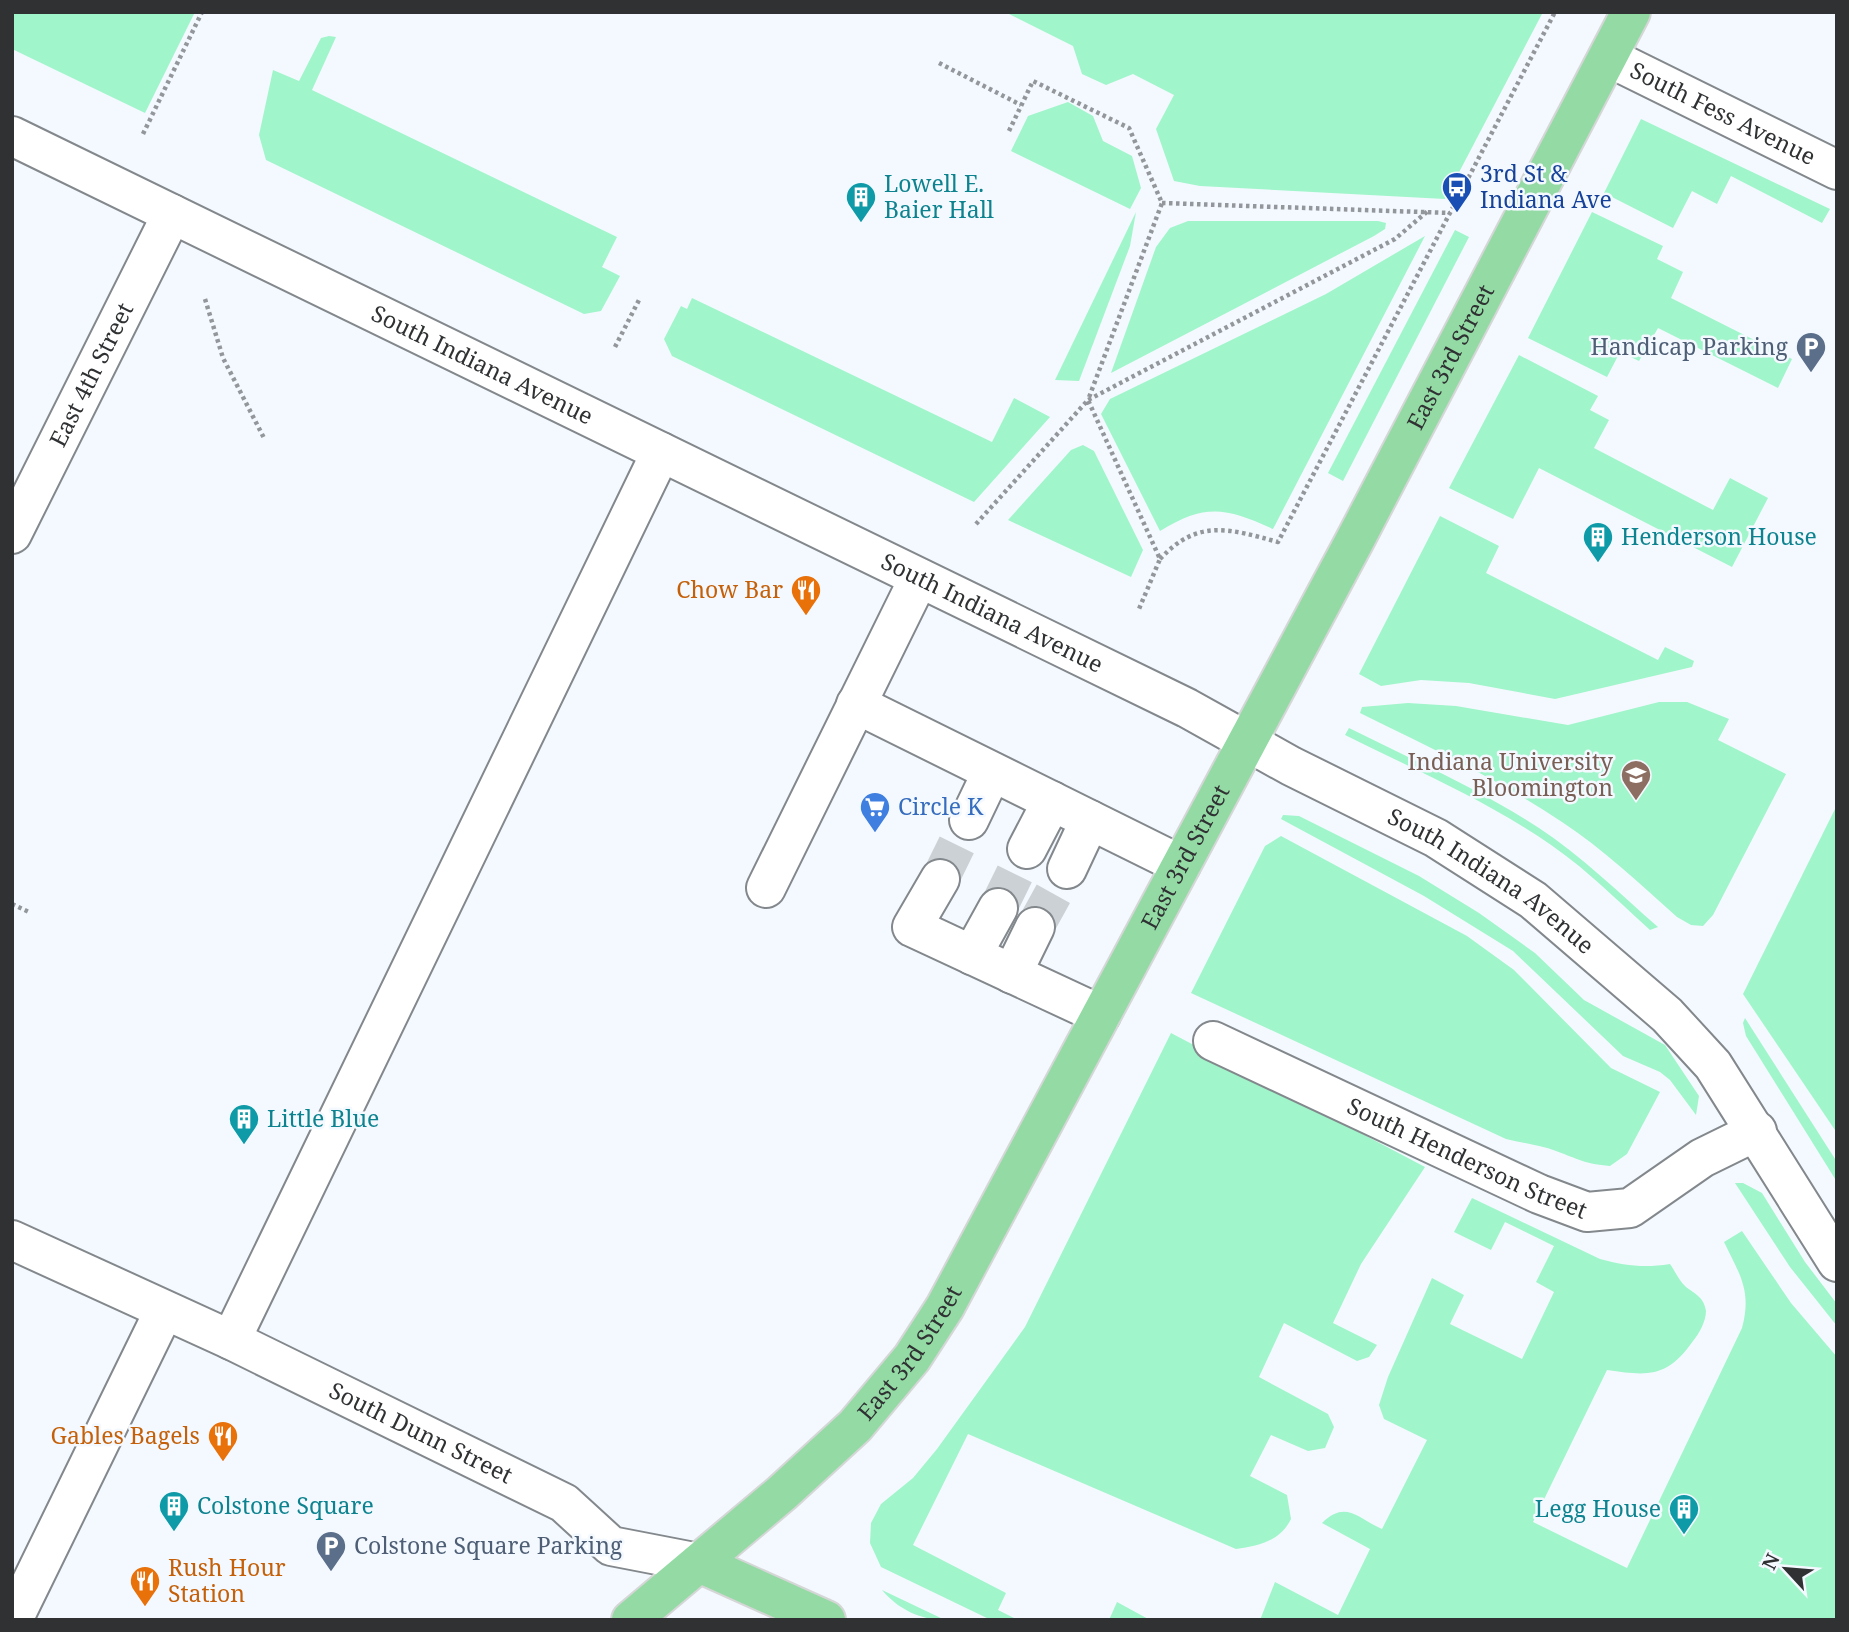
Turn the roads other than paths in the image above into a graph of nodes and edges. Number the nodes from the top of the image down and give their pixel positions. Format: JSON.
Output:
{"nodes":[{"id":1,"x":1631,"y":12,"type":"edge"},
{"id":2,"x":1608,"y":57,"type":"junction"},
{"id":3,"x":12,"y":136,"type":"edge"},
{"id":4,"x":1837,"y":170,"type":"edge"},
{"id":5,"x":172,"y":214,"type":"junction"},
{"id":6,"x":660,"y":453,"type":"junction"},
{"id":7,"x":12,"y":534,"type":"edge"},
{"id":8,"x":919,"y":578,"type":"junction"},
{"id":9,"x":856,"y":704,"type":"junction"},
{"id":10,"x":1247,"y":741,"type":"junction"},
{"id":11,"x":992,"y":772,"type":"junction"},
{"id":12,"x":1052,"y":801,"type":"junction"},
{"id":13,"x":969,"y":820,"type":"tunnel mouth"},
{"id":14,"x":1090,"y":820,"type":"junction"},
{"id":15,"x":1027,"y":849,"type":"tunnel mouth"},
{"id":16,"x":1181,"y":865,"type":"junction"},
{"id":17,"x":1066,"y":869,"type":"tunnel mouth"},
{"id":18,"x":940,"y":879,"type":"tunnel mouth"},
{"id":19,"x":765,"y":888,"type":"dead end"},
{"id":20,"x":998,"y":908,"type":"tunnel mouth"},
{"id":21,"x":1035,"y":927,"type":"tunnel mouth"},
{"id":22,"x":972,"y":955,"type":"junction"},
{"id":23,"x":1012,"y":974,"type":"junction"},
{"id":24,"x":1101,"y":1015,"type":"junction"},
{"id":25,"x":1213,"y":1041,"type":"dead end"},
{"id":26,"x":1757,"y":1131,"type":"junction"},
{"id":27,"x":12,"y":1240,"type":"edge"},
{"id":28,"x":1837,"y":1262,"type":"edge"},
{"id":29,"x":164,"y":1311,"type":"junction"},
{"id":30,"x":231,"y":1340,"type":"junction"},
{"id":31,"x":699,"y":1563,"type":"junction"},
{"id":32,"x":13,"y":1620,"type":"edge"},
{"id":33,"x":631,"y":1620,"type":"edge"},
{"id":34,"x":826,"y":1620,"type":"edge"}],
"edges":[{"from":1,"to":2,"type":"main road","name":"East 3rd Street"},
{"from":2,"to":4,"type":"street","name":"South Fess Avenue"},
{"from":2,"to":10,"type":"main road","name":"East 3rd Street"},
{"from":3,"to":5,"type":"street","name":"South Indiana Avenue"},
{"from":5,"to":6,"type":"street","name":"South Indiana Avenue"},
{"from":5,"to":7,"type":"street","name":"East 4th Street"},
{"from":6,"to":8,"type":"street","name":"South Indiana Avenue"},
{"from":6,"to":30,"type":"street"},
{"from":8,"to":9,"type":"street"},
{"from":8,"to":10,"type":"street","name":"South Indiana Avenue"},
{"from":9,"to":11,"type":"street"},
{"from":9,"to":19,"type":"street"},
{"from":10,"to":16,"type":"main road","name":"East 3rd Street"},
{"from":10,"to":26,"type":"street","name":"South Indiana Avenue"},
{"from":11,"to":12,"type":"street"},
{"from":11,"to":13,"type":"street"},
{"from":12,"to":14,"type":"street"},
{"from":12,"to":15,"type":"street"},
{"from":14,"to":16,"type":"street"},
{"from":14,"to":17,"type":"street"},
{"from":16,"to":24,"type":"main road","name":"East 3rd Street"},
{"from":18,"to":22,"type":"street"},
{"from":20,"to":22,"type":"street"},
{"from":21,"to":23,"type":"street"},
{"from":22,"to":23,"type":"street"},
{"from":23,"to":24,"type":"street"},
{"from":24,"to":31,"type":"main road","name":"East 3rd Street"},
{"from":25,"to":26,"type":"street","name":"South Henderson Street"},
{"from":26,"to":28,"type":"street","name":"South Indiana Avenue"},
{"from":27,"to":29,"type":"street","name":"South Dunn Street"},
{"from":29,"to":30,"type":"street","name":"South Dunn Street"},
{"from":29,"to":32,"type":"street"},
{"from":30,"to":31,"type":"street","name":"South Dunn Street"},
{"from":31,"to":33,"type":"main road","name":"East 3rd Street"},
{"from":31,"to":34,"type":"main road","name":"South Dunn Street"}]}
